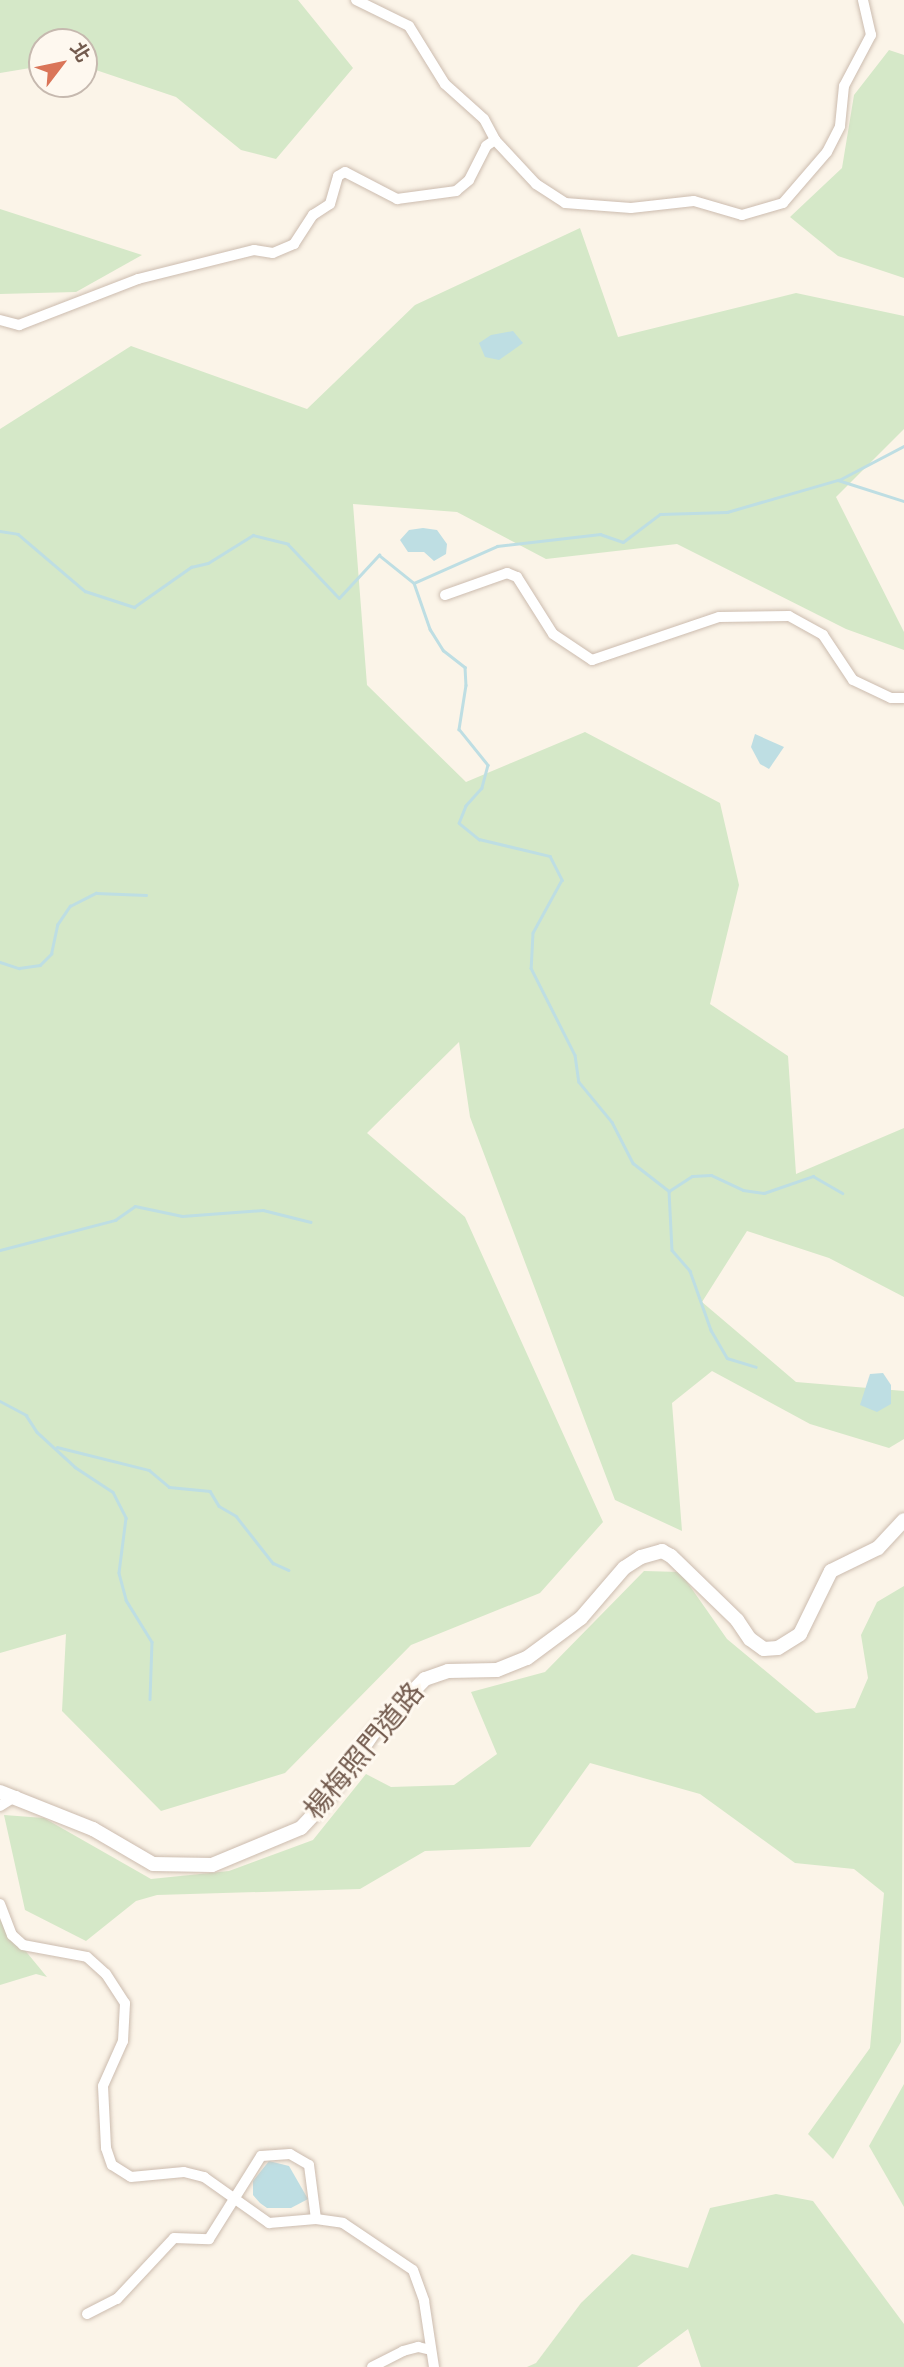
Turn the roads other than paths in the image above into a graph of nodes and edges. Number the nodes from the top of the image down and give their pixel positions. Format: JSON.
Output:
{"nodes":[{"id":1,"x":356,"y":0,"type":"edge"},
{"id":2,"x":863,"y":0,"type":"edge"},
{"id":3,"x":495,"y":140,"type":"junction"},
{"id":4,"x":0,"y":320,"type":"edge"},
{"id":5,"x":445,"y":595,"type":"dead end"},
{"id":6,"x":904,"y":698,"type":"edge"},
{"id":7,"x":904,"y":1520,"type":"edge"},
{"id":8,"x":0,"y":1792,"type":"edge"},
{"id":9,"x":16,"y":1796,"type":"junction"},
{"id":10,"x":0,"y":1806,"type":"edge"},
{"id":11,"x":0,"y":1904,"type":"edge"},
{"id":12,"x":232,"y":2197,"type":"junction"},
{"id":13,"x":316,"y":2219,"type":"junction"},
{"id":14,"x":87,"y":2314,"type":"dead end"},
{"id":15,"x":431,"y":2350,"type":"junction"},
{"id":16,"x":372,"y":2367,"type":"edge"},
{"id":17,"x":434,"y":2367,"type":"edge"}],
"edges":[{"from":1,"to":3,"type":"street"},
{"from":2,"to":3,"type":"street"},
{"from":3,"to":4,"type":"street"},
{"from":5,"to":6,"type":"street"},
{"from":7,"to":9,"type":"street","name":"楊梅照門道路"},
{"from":8,"to":9,"type":"street","name":"楊梅照門道路"},
{"from":9,"to":10,"type":"street"},
{"from":11,"to":12,"type":"street"},
{"from":12,"to":13,"type":"street"},
{"from":12,"to":13,"type":"street"},
{"from":12,"to":14,"type":"street"},
{"from":13,"to":15,"type":"street"},
{"from":15,"to":16,"type":"street"},
{"from":15,"to":17,"type":"street"}]}
